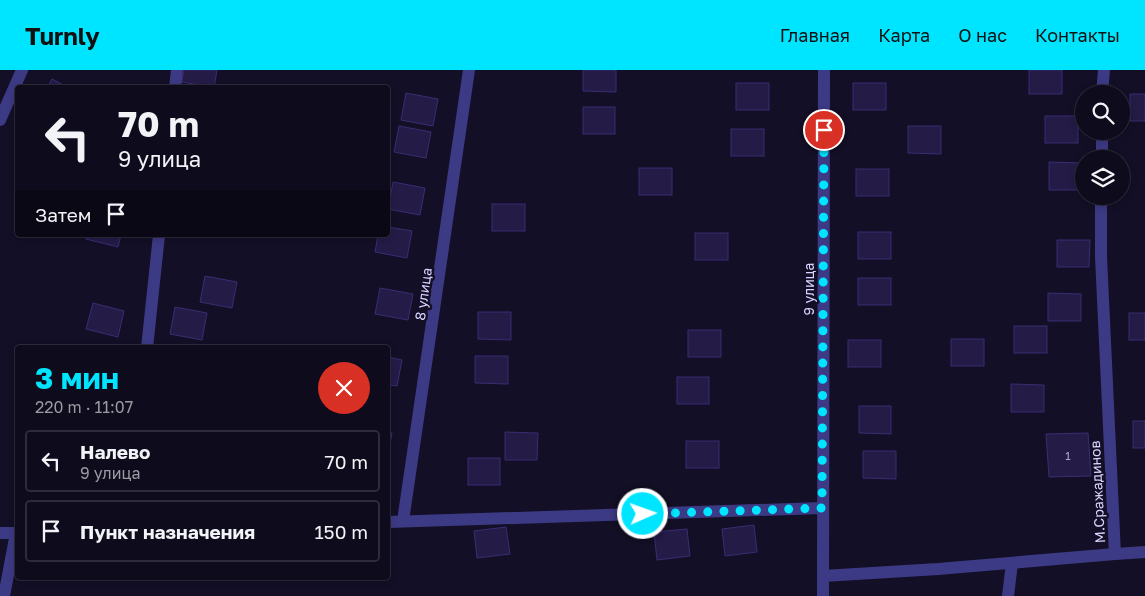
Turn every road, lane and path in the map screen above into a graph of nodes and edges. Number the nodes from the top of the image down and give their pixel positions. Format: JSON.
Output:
{"nodes":[{"id":1,"x":22,"y":70,"type":"edge"},
{"id":2,"x":177,"y":70,"type":"edge"},
{"id":3,"x":469,"y":70,"type":"edge"},
{"id":4,"x":824,"y":70,"type":"edge"},
{"id":5,"x":1104,"y":70,"type":"edge"},
{"id":6,"x":15,"y":85,"type":"edge"},
{"id":7,"x":175,"y":85,"type":"edge"},
{"id":8,"x":1103,"y":85,"type":"edge"},
{"id":9,"x":15,"y":86,"type":"edge"},
{"id":10,"x":0,"y":120,"type":"edge"},
{"id":11,"x":1102,"y":205,"type":"edge"},
{"id":12,"x":159,"y":237,"type":"edge"},
{"id":13,"x":147,"y":345,"type":"edge"},
{"id":14,"x":822,"y":508,"type":"junction"},
{"id":15,"x":403,"y":521,"type":"junction"},
{"id":16,"x":390,"y":522,"type":"edge"},
{"id":17,"x":15,"y":533,"type":"edge"},
{"id":18,"x":0,"y":534,"type":"edge"},
{"id":19,"x":15,"y":543,"type":"edge"},
{"id":20,"x":1145,"y":552,"type":"edge"},
{"id":21,"x":1115,"y":554,"type":"junction"},
{"id":22,"x":1012,"y":563,"type":"junction"},
{"id":23,"x":823,"y":576,"type":"junction"},
{"id":24,"x":4,"y":596,"type":"edge"},
{"id":25,"x":823,"y":596,"type":"edge"},
{"id":26,"x":1008,"y":596,"type":"edge"}],
"edges":[{"from":1,"to":6,"type":"street"},
{"from":2,"to":7,"type":"street"},
{"from":3,"to":15,"type":"street","name":"8 улица"},
{"from":4,"to":14,"type":"street","name":"9 улица"},
{"from":5,"to":8,"type":"street"},
{"from":9,"to":10,"type":"street"},
{"from":11,"to":21,"type":"street","name":"М.Сражадинов"},
{"from":12,"to":13,"type":"street"},
{"from":14,"to":15,"type":"street"},
{"from":14,"to":23,"type":"street","name":"9 улица"},
{"from":15,"to":16,"type":"street"},
{"from":17,"to":18,"type":"street"},
{"from":19,"to":24,"type":"street"},
{"from":20,"to":21,"type":"street"},
{"from":21,"to":22,"type":"street","name":"М.Сражадинов"},
{"from":22,"to":23,"type":"street","name":"М.Сражадинов"},
{"from":22,"to":26,"type":"street"},
{"from":23,"to":25,"type":"street","name":"9 улица"}]}
